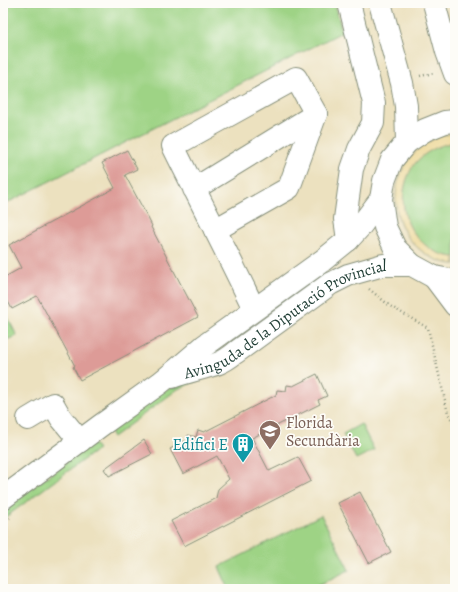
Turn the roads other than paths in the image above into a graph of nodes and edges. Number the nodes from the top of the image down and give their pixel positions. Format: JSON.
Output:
{"nodes":[{"id":1,"x":349,"y":3,"type":"edge"},
{"id":2,"x":380,"y":3,"type":"edge"},
{"id":3,"x":434,"y":3,"type":"edge"},
{"id":4,"x":451,"y":45,"type":"edge"},
{"id":5,"x":455,"y":74,"type":"edge"},
{"id":6,"x":316,"y":114,"type":"junction"},
{"id":7,"x":455,"y":122,"type":"edge"},
{"id":8,"x":407,"y":142,"type":"junction"},
{"id":9,"x":194,"y":189,"type":"junction"},
{"id":10,"x":381,"y":198,"type":"junction"},
{"id":11,"x":215,"y":230,"type":"junction"},
{"id":12,"x":348,"y":240,"type":"junction"},
{"id":13,"x":412,"y":265,"type":"junction"},
{"id":14,"x":445,"y":280,"type":"edge"},
{"id":15,"x":455,"y":305,"type":"edge"},
{"id":16,"x":254,"y":309,"type":"junction"},
{"id":17,"x":160,"y":383,"type":"junction"},
{"id":18,"x":28,"y":420,"type":"dead end"},
{"id":19,"x":80,"y":441,"type":"junction"},
{"id":20,"x":3,"y":498,"type":"edge"}],
"edges":[{"from":1,"to":12,"type":"street"},
{"from":2,"to":8,"type":"street"},
{"from":3,"to":4,"type":"street"},
{"from":4,"to":5,"type":"street"},
{"from":6,"to":9,"type":"street"},
{"from":6,"to":9,"type":"street"},
{"from":6,"to":11,"type":"street"},
{"from":7,"to":8,"type":"street"},
{"from":8,"to":10,"type":"street"},
{"from":9,"to":11,"type":"street"},
{"from":10,"to":12,"type":"street","name":"Avinguda de la Diputació Provincial"},
{"from":10,"to":13,"type":"street"},
{"from":11,"to":16,"type":"street"},
{"from":12,"to":16,"type":"street","name":"Avinguda de la Diputació Provincial"},
{"from":13,"to":14,"type":"street"},
{"from":13,"to":17,"type":"street","name":"Avinguda de la Diputació Provincial"},
{"from":14,"to":15,"type":"street"},
{"from":16,"to":17,"type":"street","name":"Avinguda de la Diputació Provincial"},
{"from":17,"to":19,"type":"street","name":"Avinguda de la Diputació Provincial"},
{"from":18,"to":19,"type":"street"},
{"from":19,"to":20,"type":"street","name":"Avinguda de la Diputació Provincial"}]}
